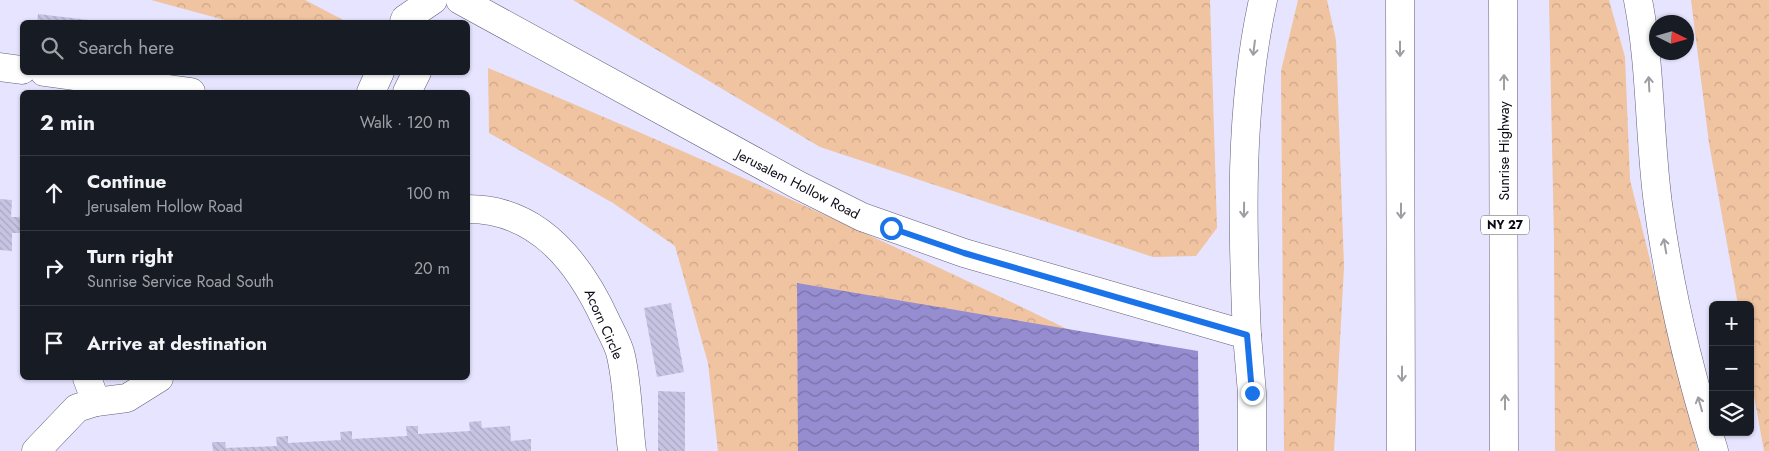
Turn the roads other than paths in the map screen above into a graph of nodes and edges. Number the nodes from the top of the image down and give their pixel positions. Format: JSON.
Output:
{"nodes":[{"id":1,"x":433,"y":0,"type":"edge"},
{"id":2,"x":443,"y":0,"type":"edge"},
{"id":3,"x":460,"y":0,"type":"edge"},
{"id":4,"x":1263,"y":0,"type":"edge"},
{"id":5,"x":1400,"y":0,"type":"edge"},
{"id":6,"x":1503,"y":0,"type":"edge"},
{"id":7,"x":1638,"y":0,"type":"edge"},
{"id":8,"x":405,"y":20,"type":"edge"},
{"id":9,"x":438,"y":20,"type":"edge"},
{"id":10,"x":0,"y":67,"type":"edge"},
{"id":11,"x":20,"y":70,"type":"edge"},
{"id":12,"x":66,"y":75,"type":"edge"},
{"id":13,"x":378,"y":75,"type":"edge"},
{"id":14,"x":176,"y":90,"type":"edge"},
{"id":15,"x":371,"y":90,"type":"edge"},
{"id":16,"x":470,"y":208,"type":"edge"},
{"id":17,"x":1247,"y":335,"type":"junction"},
{"id":18,"x":156,"y":380,"type":"edge"},
{"id":19,"x":92,"y":390,"type":"edge"},
{"id":20,"x":36,"y":451,"type":"edge"},
{"id":21,"x":632,"y":451,"type":"edge"},
{"id":22,"x":1252,"y":451,"type":"edge"},
{"id":23,"x":1401,"y":451,"type":"edge"},
{"id":24,"x":1504,"y":451,"type":"edge"},
{"id":25,"x":1714,"y":451,"type":"edge"}],
"edges":[{"from":1,"to":8,"type":"main road"},
{"from":2,"to":9,"type":"main road"},
{"from":3,"to":17,"type":"main road","name":"Jerusalem Hollow Road"},
{"from":4,"to":17,"type":"main road","one_way":true},
{"from":5,"to":23,"type":"main road","one_way":true},
{"from":24,"to":6,"type":"main road","name":"Sunrise Highway","number":"NY 27","one_way":true},
{"from":25,"to":7,"type":"main road","one_way":true},
{"from":10,"to":11,"type":"main road"},
{"from":12,"to":14,"type":"main road"},
{"from":13,"to":15,"type":"main road"},
{"from":16,"to":21,"type":"main road","name":"Acorn Circle"},
{"from":17,"to":22,"type":"main road"},
{"from":18,"to":19,"type":"main road"},
{"from":19,"to":20,"type":"main road"}]}
